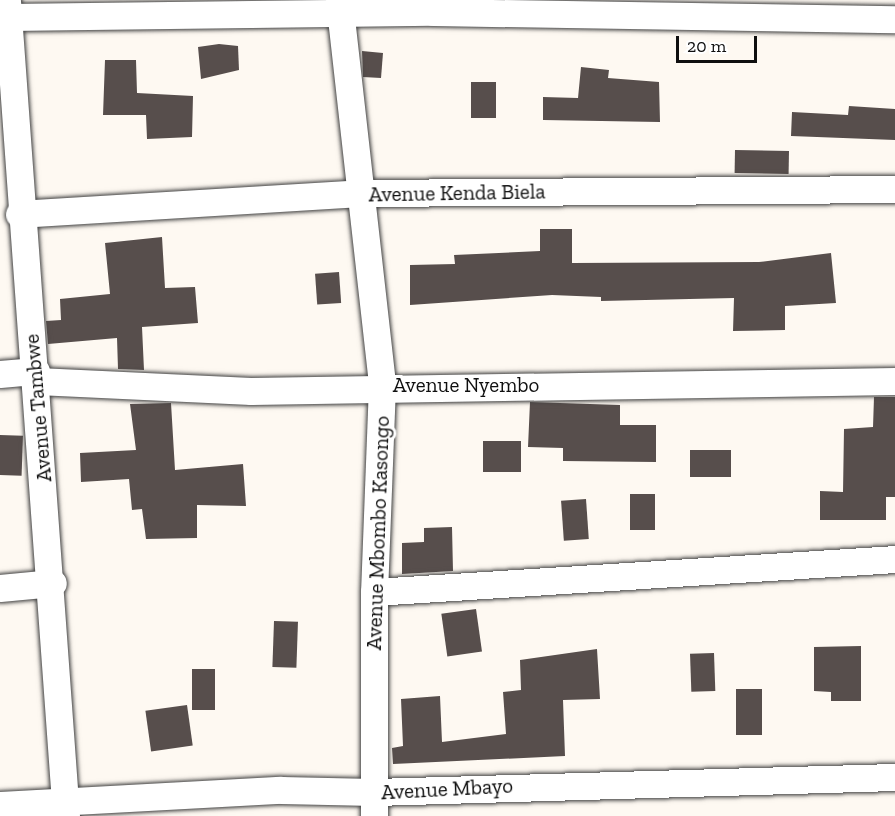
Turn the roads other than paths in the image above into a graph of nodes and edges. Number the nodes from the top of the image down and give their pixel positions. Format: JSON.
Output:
{"nodes":[{"id":1,"x":340,"y":7,"type":"edge"},
{"id":2,"x":8,"y":9,"type":"edge"},
{"id":3,"x":887,"y":12,"type":"edge"},
{"id":4,"x":895,"y":189,"type":"edge"},
{"id":5,"x":363,"y":193,"type":"junction"},
{"id":6,"x":19,"y":214,"type":"junction"},
{"id":7,"x":0,"y":374,"type":"edge"},
{"id":8,"x":37,"y":376,"type":"junction"},
{"id":9,"x":895,"y":381,"type":"edge"},
{"id":10,"x":382,"y":385,"type":"junction"},
{"id":11,"x":895,"y":559,"type":"edge"},
{"id":12,"x":53,"y":583,"type":"junction"},
{"id":13,"x":0,"y":588,"type":"edge"},
{"id":14,"x":374,"y":592,"type":"junction"},
{"id":15,"x":895,"y":777,"type":"edge"},
{"id":16,"x":374,"y":804,"type":"edge"},
{"id":17,"x":0,"y":805,"type":"edge"},
{"id":18,"x":66,"y":810,"type":"edge"}],
"edges":[{"from":1,"to":2,"type":"street"},
{"from":1,"to":3,"type":"street"},
{"from":1,"to":5,"type":"street","name":"Avenue Mbombo Kasongo"},
{"from":2,"to":6,"type":"street","name":"Avenue Tambwe"},
{"from":4,"to":5,"type":"street","name":"Avenue Kenda Biela"},
{"from":5,"to":6,"type":"street","name":"Avenue Kenda Biela"},
{"from":5,"to":10,"type":"street","name":"Avenue Mbombo Kasongo"},
{"from":6,"to":8,"type":"street","name":"Avenue Tambwe"},
{"from":7,"to":8,"type":"street","name":"Avenue Nyembo"},
{"from":8,"to":10,"type":"street","name":"Avenue Nyembo"},
{"from":8,"to":12,"type":"street","name":"Avenue Tambwe"},
{"from":9,"to":10,"type":"street","name":"Avenue Nyembo"},
{"from":10,"to":14,"type":"street","name":"Avenue Mbombo Kasongo"},
{"from":11,"to":14,"type":"street"},
{"from":12,"to":13,"type":"street"},
{"from":12,"to":18,"type":"street","name":"Avenue Tambwe"},
{"from":14,"to":16,"type":"street","name":"Avenue Mbombo Kasongo"},
{"from":15,"to":16,"type":"street","name":"Avenue Mbayo"},
{"from":16,"to":18,"type":"street","name":"Avenue Mbayo"},
{"from":17,"to":18,"type":"street","name":"Avenue Mbayo"}]}
